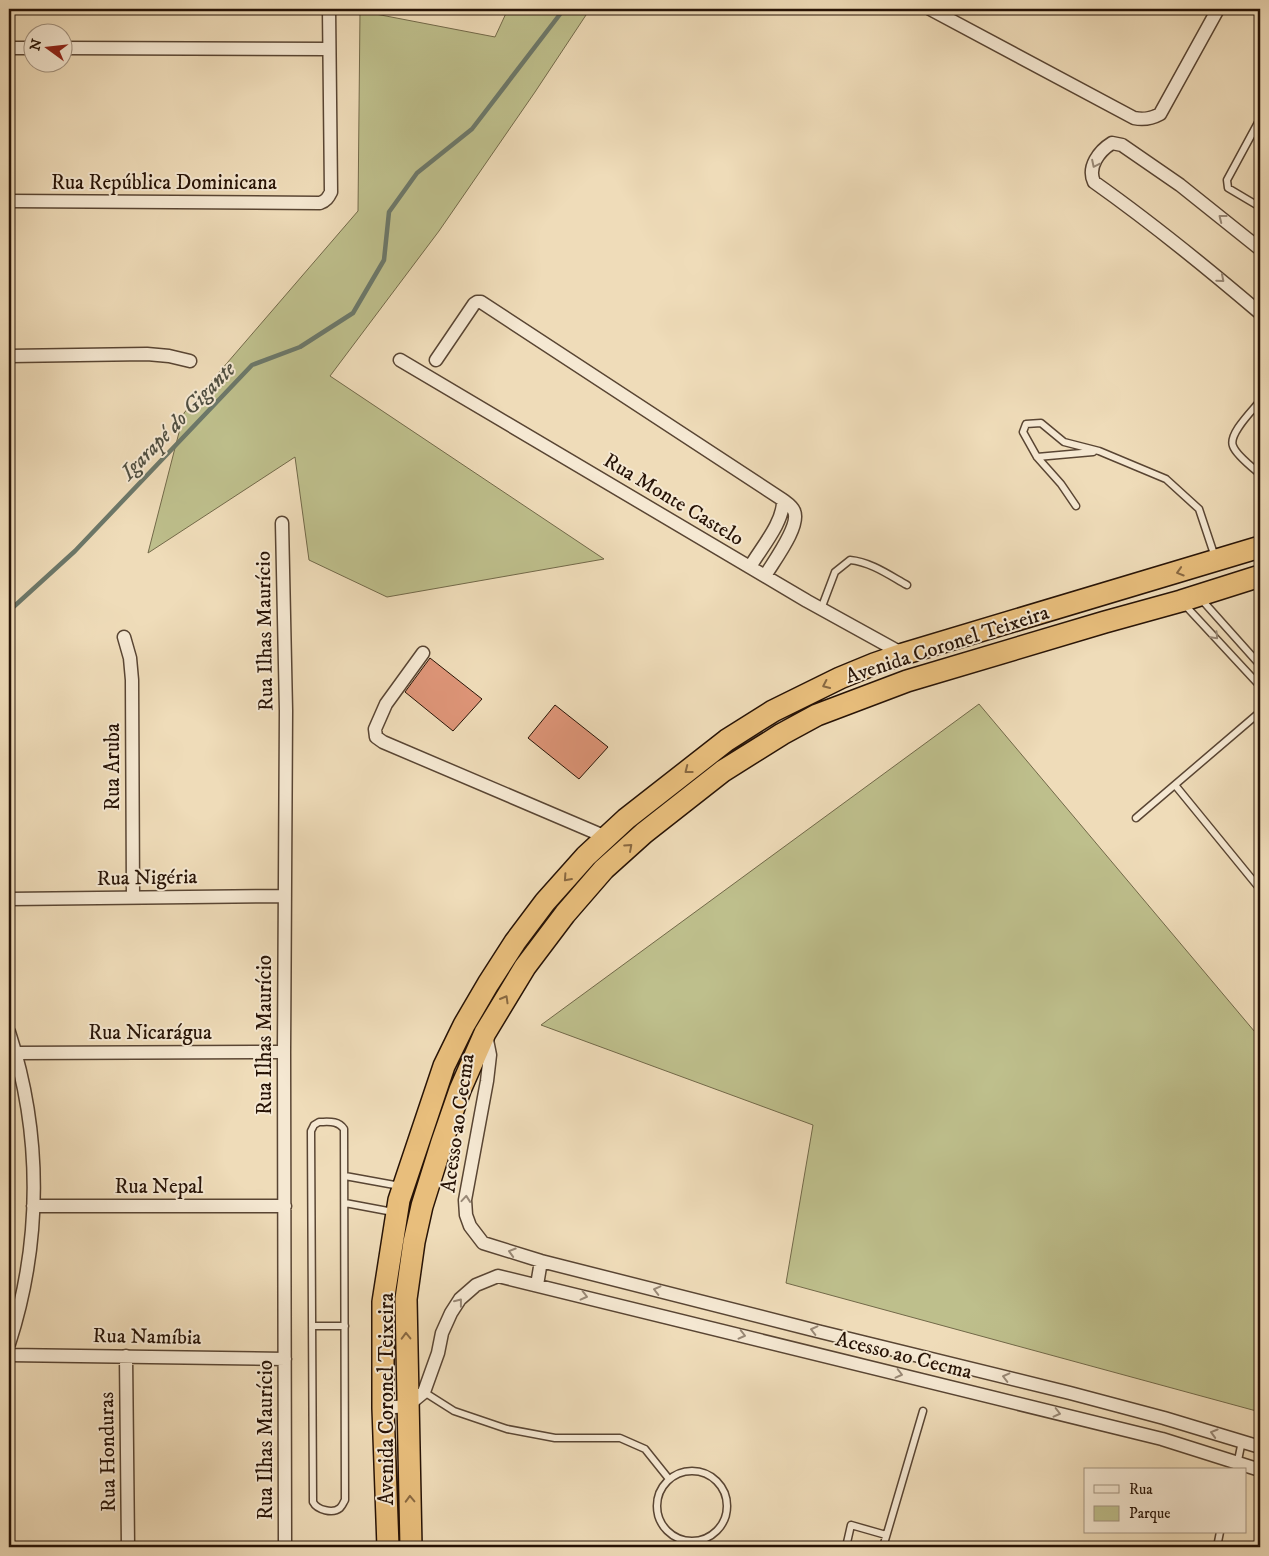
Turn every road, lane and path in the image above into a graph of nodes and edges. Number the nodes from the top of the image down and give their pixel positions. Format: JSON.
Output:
{"nodes":[{"id":1,"x":329,"y":9,"type":"edge"},
{"id":2,"x":930,"y":9,"type":"edge"},
{"id":3,"x":1218,"y":9,"type":"edge"},
{"id":4,"x":9,"y":48,"type":"edge"},
{"id":5,"x":22,"y":48,"type":"edge"},
{"id":6,"x":72,"y":48,"type":"edge"},
{"id":7,"x":329,"y":50,"type":"junction"},
{"id":8,"x":1260,"y":119,"type":"edge"},
{"id":9,"x":9,"y":201,"type":"edge"},
{"id":10,"x":1260,"y":207,"type":"edge"},
{"id":11,"x":1260,"y":249,"type":"edge"},
{"id":12,"x":1260,"y":313,"type":"edge"},
{"id":13,"x":9,"y":356,"type":"edge"},
{"id":14,"x":400,"y":360,"type":"dead end"},
{"id":15,"x":436,"y":360,"type":"dead end"},
{"id":16,"x":190,"y":362,"type":"dead end"},
{"id":17,"x":1260,"y":401,"type":"edge"},
{"id":18,"x":1098,"y":451,"type":"junction"},
{"id":19,"x":1037,"y":457,"type":"junction"},
{"id":20,"x":1260,"y":474,"type":"edge"},
{"id":21,"x":783,"y":500,"type":"junction"},
{"id":22,"x":1076,"y":506,"type":"dead end"},
{"id":23,"x":282,"y":523,"type":"dead end"},
{"id":24,"x":1260,"y":547,"type":"edge"},
{"id":25,"x":1217,"y":561,"type":"junction"},
{"id":26,"x":750,"y":567,"type":"junction"},
{"id":27,"x":765,"y":576,"type":"junction"},
{"id":28,"x":1260,"y":576,"type":"edge"},
{"id":29,"x":906,"y":585,"type":"dead end"},
{"id":30,"x":1189,"y":598,"type":"junction"},
{"id":31,"x":821,"y":609,"type":"junction"},
{"id":32,"x":124,"y":637,"type":"dead end"},
{"id":33,"x":423,"y":653,"type":"dead end"},
{"id":34,"x":903,"y":654,"type":"junction"},
{"id":35,"x":1260,"y":665,"type":"edge"},
{"id":36,"x":1260,"y":686,"type":"edge"},
{"id":37,"x":1260,"y":712,"type":"edge"},
{"id":38,"x":1175,"y":785,"type":"junction"},
{"id":39,"x":1136,"y":818,"type":"dead end"},
{"id":40,"x":606,"y":837,"type":"junction"},
{"id":41,"x":1260,"y":889,"type":"edge"},
{"id":42,"x":285,"y":896,"type":"junction"},
{"id":43,"x":133,"y":897,"type":"junction"},
{"id":44,"x":9,"y":900,"type":"edge"},
{"id":45,"x":9,"y":1032,"type":"edge"},
{"id":46,"x":485,"y":1033,"type":"junction"},
{"id":47,"x":284,"y":1052,"type":"junction"},
{"id":48,"x":16,"y":1053,"type":"junction"},
{"id":49,"x":345,"y":1176,"type":"junction"},
{"id":50,"x":403,"y":1187,"type":"junction"},
{"id":51,"x":345,"y":1202,"type":"junction"},
{"id":52,"x":34,"y":1206,"type":"junction"},
{"id":53,"x":285,"y":1206,"type":"junction"},
{"id":54,"x":397,"y":1212,"type":"junction"},
{"id":55,"x":541,"y":1261,"type":"junction"},
{"id":56,"x":537,"y":1285,"type":"junction"},
{"id":57,"x":312,"y":1326,"type":"junction"},
{"id":58,"x":345,"y":1326,"type":"junction"},
{"id":59,"x":9,"y":1344,"type":"edge"},
{"id":60,"x":9,"y":1355,"type":"edge"},
{"id":61,"x":126,"y":1356,"type":"junction"},
{"id":62,"x":285,"y":1358,"type":"junction"},
{"id":63,"x":424,"y":1392,"type":"junction"},
{"id":64,"x":407,"y":1406,"type":"junction"},
{"id":65,"x":383,"y":1408,"type":"junction"},
{"id":66,"x":922,"y":1411,"type":"dead end"},
{"id":67,"x":1242,"y":1441,"type":"junction"},
{"id":68,"x":1260,"y":1447,"type":"edge"},
{"id":69,"x":1237,"y":1466,"type":"edge"},
{"id":70,"x":1260,"y":1470,"type":"edge"},
{"id":71,"x":669,"y":1479,"type":"junction"},
{"id":72,"x":886,"y":1534,"type":"junction"},
{"id":73,"x":1220,"y":1534,"type":"edge"},
{"id":74,"x":128,"y":1547,"type":"edge"},
{"id":75,"x":285,"y":1547,"type":"edge"},
{"id":76,"x":388,"y":1547,"type":"edge"},
{"id":77,"x":411,"y":1547,"type":"edge"},
{"id":78,"x":846,"y":1547,"type":"edge"},
{"id":79,"x":883,"y":1547,"type":"edge"},
{"id":80,"x":1217,"y":1547,"type":"edge"}],
"edges":[{"from":1,"to":7,"type":"street"},
{"from":2,"to":3,"type":"street"},
{"from":4,"to":5,"type":"street"},
{"from":6,"to":7,"type":"street"},
{"from":7,"to":9,"type":"street","name":"Rua República Dominicana"},
{"from":8,"to":10,"type":"lane"},
{"from":11,"to":12,"type":"street","one_way":true},
{"from":13,"to":16,"type":"street"},
{"from":14,"to":26,"type":"street","name":"Rua Monte Castelo"},
{"from":15,"to":21,"type":"street"},
{"from":17,"to":20,"type":"lane"},
{"from":18,"to":19,"type":"lane"},
{"from":18,"to":19,"type":"lane"},
{"from":18,"to":25,"type":"lane"},
{"from":19,"to":22,"type":"lane"},
{"from":21,"to":26,"type":"street"},
{"from":21,"to":27,"type":"street"},
{"from":23,"to":42,"type":"street","name":"Rua Ilhas Maurício"},
{"from":24,"to":25,"type":"highway","name":"Avenida Coronel Teixeira"},
{"from":25,"to":34,"type":"highway","name":"Avenida Coronel Teixeira","one_way":true},
{"from":26,"to":27,"type":"street","name":"Rua Monte Castelo"},
{"from":27,"to":31,"type":"street","name":"Rua Monte Castelo"},
{"from":28,"to":30,"type":"highway","name":"Avenida Coronel Teixeira"},
{"from":29,"to":31,"type":"lane"},
{"from":30,"to":35,"type":"lane"},
{"from":30,"to":36,"type":"lane","one_way":true},
{"from":46,"to":30,"type":"highway","name":"Avenida Coronel Teixeira","one_way":true},
{"from":31,"to":34,"type":"street","name":"Rua Monte Castelo"},
{"from":32,"to":43,"type":"street","name":"Rua Aruba"},
{"from":33,"to":40,"type":"street"},
{"from":34,"to":40,"type":"highway","name":"Avenida Coronel Teixeira","one_way":true},
{"from":37,"to":38,"type":"lane"},
{"from":38,"to":39,"type":"lane"},
{"from":38,"to":41,"type":"lane"},
{"from":40,"to":50,"type":"highway","name":"Avenida Coronel Teixeira","one_way":true},
{"from":42,"to":43,"type":"street","name":"Rua Nigéria"},
{"from":42,"to":47,"type":"street","name":"Rua Ilhas Maurício"},
{"from":43,"to":44,"type":"street","name":"Rua Nigéria"},
{"from":45,"to":48,"type":"street"},
{"from":55,"to":46,"type":"street","name":"Acesso ao Cecma","one_way":true},
{"from":64,"to":46,"type":"highway","name":"Avenida Coronel Teixeira","one_way":true},
{"from":47,"to":48,"type":"street","name":"Rua Nicarágua"},
{"from":47,"to":53,"type":"street","name":"Rua Ilhas Maurício"},
{"from":48,"to":52,"type":"street"},
{"from":49,"to":50,"type":"lane"},
{"from":49,"to":51,"type":"lane"},
{"from":49,"to":57,"type":"lane"},
{"from":50,"to":54,"type":"highway","name":"Avenida Coronel Teixeira"},
{"from":51,"to":54,"type":"lane"},
{"from":51,"to":58,"type":"lane"},
{"from":52,"to":53,"type":"street","name":"Rua Nepal"},
{"from":52,"to":59,"type":"street"},
{"from":53,"to":62,"type":"street","name":"Rua Ilhas Maurício"},
{"from":54,"to":65,"type":"highway","name":"Avenida Coronel Teixeira"},
{"from":55,"to":56,"type":"street"},
{"from":67,"to":55,"type":"street","name":"Acesso ao Cecma","one_way":true},
{"from":63,"to":56,"type":"street","name":"Acesso ao Cecma","one_way":true},
{"from":56,"to":69,"type":"street","name":"Acesso ao Cecma","one_way":true},
{"from":57,"to":58,"type":"lane"},
{"from":57,"to":58,"type":"lane"},
{"from":60,"to":61,"type":"street","name":"Rua Namíbia"},
{"from":61,"to":62,"type":"street","name":"Rua Namíbia"},
{"from":61,"to":74,"type":"street","name":"Rua Honduras"},
{"from":62,"to":75,"type":"street","name":"Rua Ilhas Maurício"},
{"from":63,"to":64,"type":"street"},
{"from":63,"to":71,"type":"lane"},
{"from":64,"to":65,"type":"street"},
{"from":77,"to":64,"type":"highway","name":"Avenida Coronel Teixeira","one_way":true},
{"from":65,"to":76,"type":"highway","name":"Avenida Coronel Teixeira"},
{"from":66,"to":72,"type":"lane"},
{"from":67,"to":68,"type":"street","name":"Acesso ao Cecma"},
{"from":67,"to":69,"type":"lane"},
{"from":69,"to":70,"type":"street","name":"Acesso ao Cecma"},
{"from":71,"to":71,"type":"lane"},
{"from":72,"to":78,"type":"lane"},
{"from":72,"to":79,"type":"lane"},
{"from":73,"to":80,"type":"lane"}]}
